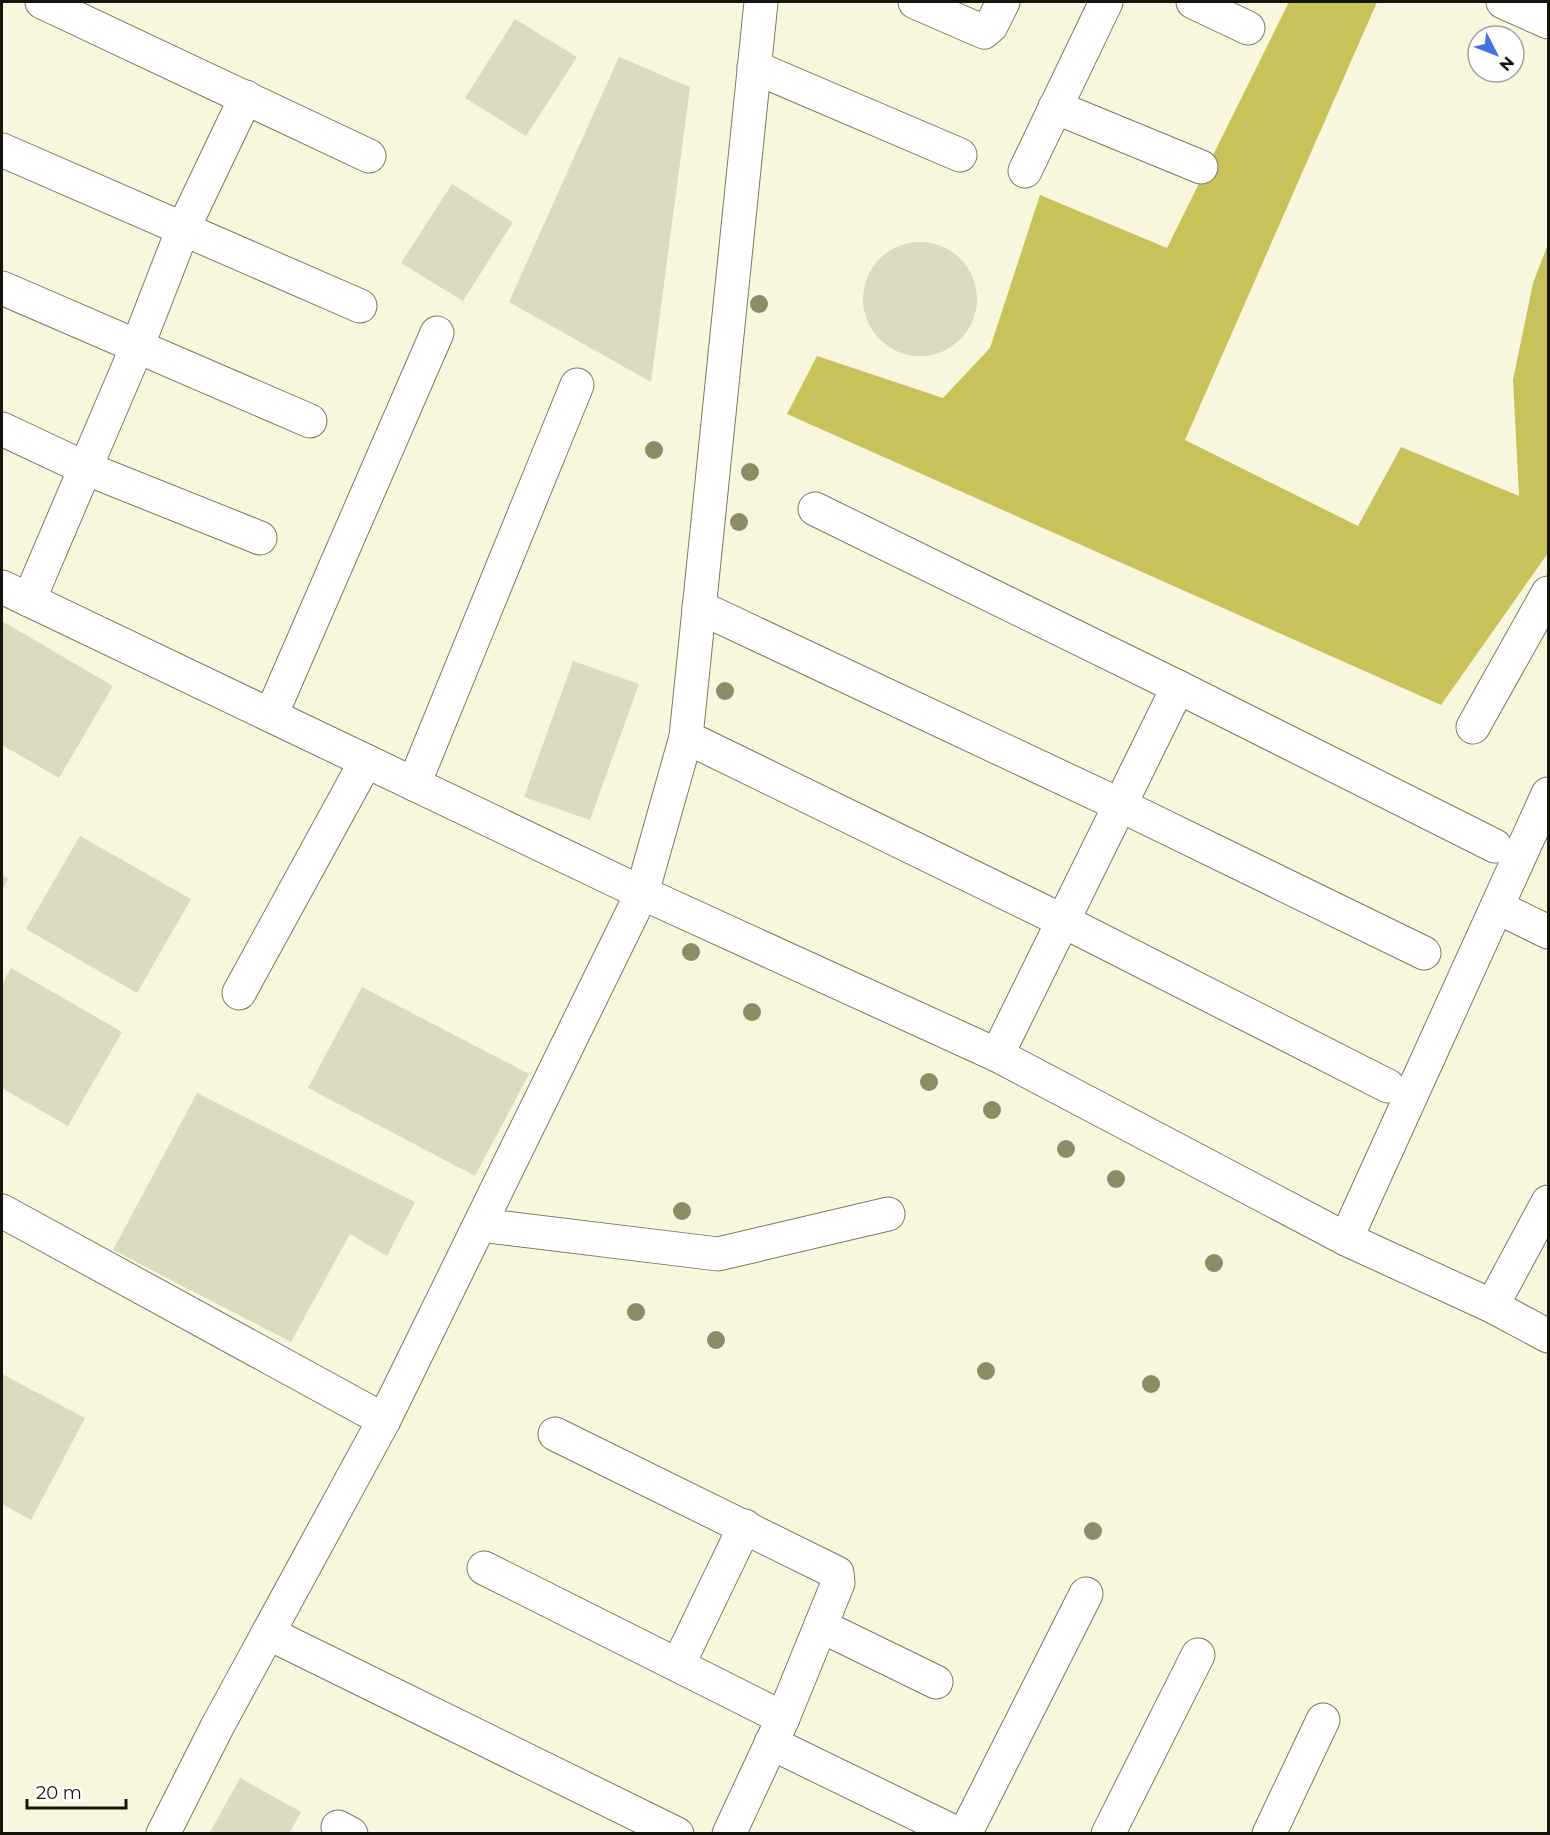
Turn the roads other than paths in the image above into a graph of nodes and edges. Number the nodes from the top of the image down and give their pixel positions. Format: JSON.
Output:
{"nodes":[{"id":1,"x":42,"y":2,"type":"edge"},
{"id":2,"x":761,"y":2,"type":"edge"},
{"id":3,"x":915,"y":2,"type":"edge"},
{"id":4,"x":1003,"y":2,"type":"edge"},
{"id":5,"x":1106,"y":2,"type":"edge"},
{"id":6,"x":1193,"y":2,"type":"edge"},
{"id":7,"x":1503,"y":2,"type":"edge"},
{"id":8,"x":1546,"y":17,"type":"edge"},
{"id":9,"x":1248,"y":27,"type":"dead end"},
{"id":10,"x":754,"y":67,"type":"junction"},
{"id":11,"x":246,"y":97,"type":"junction"},
{"id":12,"x":1055,"y":107,"type":"junction"},
{"id":13,"x":2,"y":150,"type":"edge"},
{"id":14,"x":960,"y":155,"type":"dead end"},
{"id":15,"x":369,"y":156,"type":"dead end"},
{"id":16,"x":1201,"y":167,"type":"dead end"},
{"id":17,"x":1025,"y":171,"type":"dead end"},
{"id":18,"x":183,"y":229,"type":"junction"},
{"id":19,"x":2,"y":288,"type":"edge"},
{"id":20,"x":360,"y":306,"type":"dead end"},
{"id":21,"x":437,"y":333,"type":"dead end"},
{"id":22,"x":137,"y":346,"type":"junction"},
{"id":23,"x":577,"y":385,"type":"dead end"},
{"id":24,"x":310,"y":421,"type":"dead end"},
{"id":25,"x":2,"y":429,"type":"edge"},
{"id":26,"x":85,"y":468,"type":"junction"},
{"id":27,"x":815,"y":509,"type":"dead end"},
{"id":28,"x":260,"y":538,"type":"dead end"},
{"id":29,"x":15,"y":594,"type":"edge"},
{"id":30,"x":699,"y":607,"type":"junction"},
{"id":31,"x":1544,"y":608,"type":"edge"},
{"id":32,"x":1178,"y":687,"type":"junction"},
{"id":33,"x":271,"y":716,"type":"junction"},
{"id":34,"x":1473,"y":727,"type":"dead end"},
{"id":35,"x":686,"y":737,"type":"junction"},
{"id":36,"x":366,"y":761,"type":"junction"},
{"id":37,"x":414,"y":784,"type":"junction"},
{"id":38,"x":1120,"y":805,"type":"junction"},
{"id":39,"x":1545,"y":812,"type":"edge"},
{"id":40,"x":1495,"y":846,"type":"dead end"},
{"id":41,"x":642,"y":893,"type":"junction"},
{"id":42,"x":1497,"y":907,"type":"junction"},
{"id":43,"x":1063,"y":921,"type":"junction"},
{"id":44,"x":1548,"y":932,"type":"edge"},
{"id":45,"x":1424,"y":953,"type":"dead end"},
{"id":46,"x":239,"y":993,"type":"dead end"},
{"id":47,"x":997,"y":1056,"type":"junction"},
{"id":48,"x":1388,"y":1086,"type":"dead end"},
{"id":49,"x":1548,"y":1202,"type":"edge"},
{"id":50,"x":2,"y":1211,"type":"edge"},
{"id":51,"x":888,"y":1214,"type":"dead end"},
{"id":52,"x":480,"y":1225,"type":"junction"},
{"id":53,"x":1346,"y":1239,"type":"junction"},
{"id":54,"x":1492,"y":1306,"type":"junction"},
{"id":55,"x":1548,"y":1336,"type":"edge"},
{"id":56,"x":384,"y":1420,"type":"junction"},
{"id":57,"x":555,"y":1434,"type":"dead end"},
{"id":58,"x":744,"y":1526,"type":"junction"},
{"id":59,"x":484,"y":1568,"type":"dead end"},
{"id":60,"x":1086,"y":1594,"type":"dead end"},
{"id":61,"x":821,"y":1626,"type":"junction"},
{"id":62,"x":268,"y":1633,"type":"junction"},
{"id":63,"x":1198,"y":1654,"type":"dead end"},
{"id":64,"x":678,"y":1665,"type":"junction"},
{"id":65,"x":936,"y":1682,"type":"dead end"},
{"id":66,"x":1323,"y":1720,"type":"dead end"},
{"id":67,"x":777,"y":1731,"type":"junction"},
{"id":68,"x":163,"y":1833,"type":"edge"},
{"id":69,"x":677,"y":1833,"type":"edge"},
{"id":70,"x":729,"y":1833,"type":"edge"},
{"id":71,"x":958,"y":1833,"type":"edge"},
{"id":72,"x":965,"y":1833,"type":"edge"},
{"id":73,"x":1108,"y":1833,"type":"edge"},
{"id":74,"x":1269,"y":1833,"type":"edge"}],
"edges":[{"from":1,"to":11,"type":"street"},
{"from":2,"to":10,"type":"street"},
{"from":3,"to":4,"type":"street"},
{"from":5,"to":12,"type":"street"},
{"from":6,"to":9,"type":"street"},
{"from":7,"to":8,"type":"street"},
{"from":10,"to":14,"type":"street"},
{"from":10,"to":30,"type":"street"},
{"from":11,"to":15,"type":"street"},
{"from":11,"to":18,"type":"street"},
{"from":12,"to":16,"type":"street"},
{"from":12,"to":17,"type":"street"},
{"from":13,"to":18,"type":"street"},
{"from":18,"to":20,"type":"street"},
{"from":18,"to":22,"type":"street"},
{"from":19,"to":22,"type":"street"},
{"from":21,"to":33,"type":"street"},
{"from":22,"to":24,"type":"street"},
{"from":22,"to":26,"type":"street"},
{"from":23,"to":37,"type":"street"},
{"from":25,"to":26,"type":"street"},
{"from":26,"to":28,"type":"street"},
{"from":26,"to":29,"type":"street"},
{"from":27,"to":32,"type":"street"},
{"from":29,"to":33,"type":"street"},
{"from":30,"to":35,"type":"street"},
{"from":30,"to":38,"type":"street"},
{"from":31,"to":34,"type":"street"},
{"from":32,"to":38,"type":"street"},
{"from":32,"to":40,"type":"street"},
{"from":33,"to":36,"type":"street"},
{"from":35,"to":41,"type":"street"},
{"from":35,"to":43,"type":"street"},
{"from":36,"to":37,"type":"street"},
{"from":36,"to":46,"type":"street"},
{"from":37,"to":41,"type":"street"},
{"from":38,"to":43,"type":"street"},
{"from":38,"to":45,"type":"street"},
{"from":39,"to":42,"type":"street"},
{"from":41,"to":47,"type":"street"},
{"from":41,"to":52,"type":"street"},
{"from":42,"to":44,"type":"street"},
{"from":42,"to":53,"type":"street"},
{"from":43,"to":47,"type":"street"},
{"from":43,"to":48,"type":"street"},
{"from":47,"to":53,"type":"street"},
{"from":49,"to":54,"type":"street"},
{"from":50,"to":56,"type":"street"},
{"from":51,"to":52,"type":"street"},
{"from":52,"to":56,"type":"street"},
{"from":53,"to":54,"type":"street"},
{"from":54,"to":55,"type":"street"},
{"from":56,"to":62,"type":"street"},
{"from":57,"to":58,"type":"street"},
{"from":58,"to":61,"type":"street"},
{"from":58,"to":64,"type":"street"},
{"from":59,"to":64,"type":"street"},
{"from":60,"to":72,"type":"street"},
{"from":61,"to":65,"type":"street"},
{"from":61,"to":67,"type":"street"},
{"from":62,"to":68,"type":"street"},
{"from":62,"to":69,"type":"street"},
{"from":63,"to":73,"type":"street"},
{"from":64,"to":67,"type":"street"},
{"from":66,"to":74,"type":"street"},
{"from":67,"to":70,"type":"street"},
{"from":67,"to":71,"type":"street"}]}
